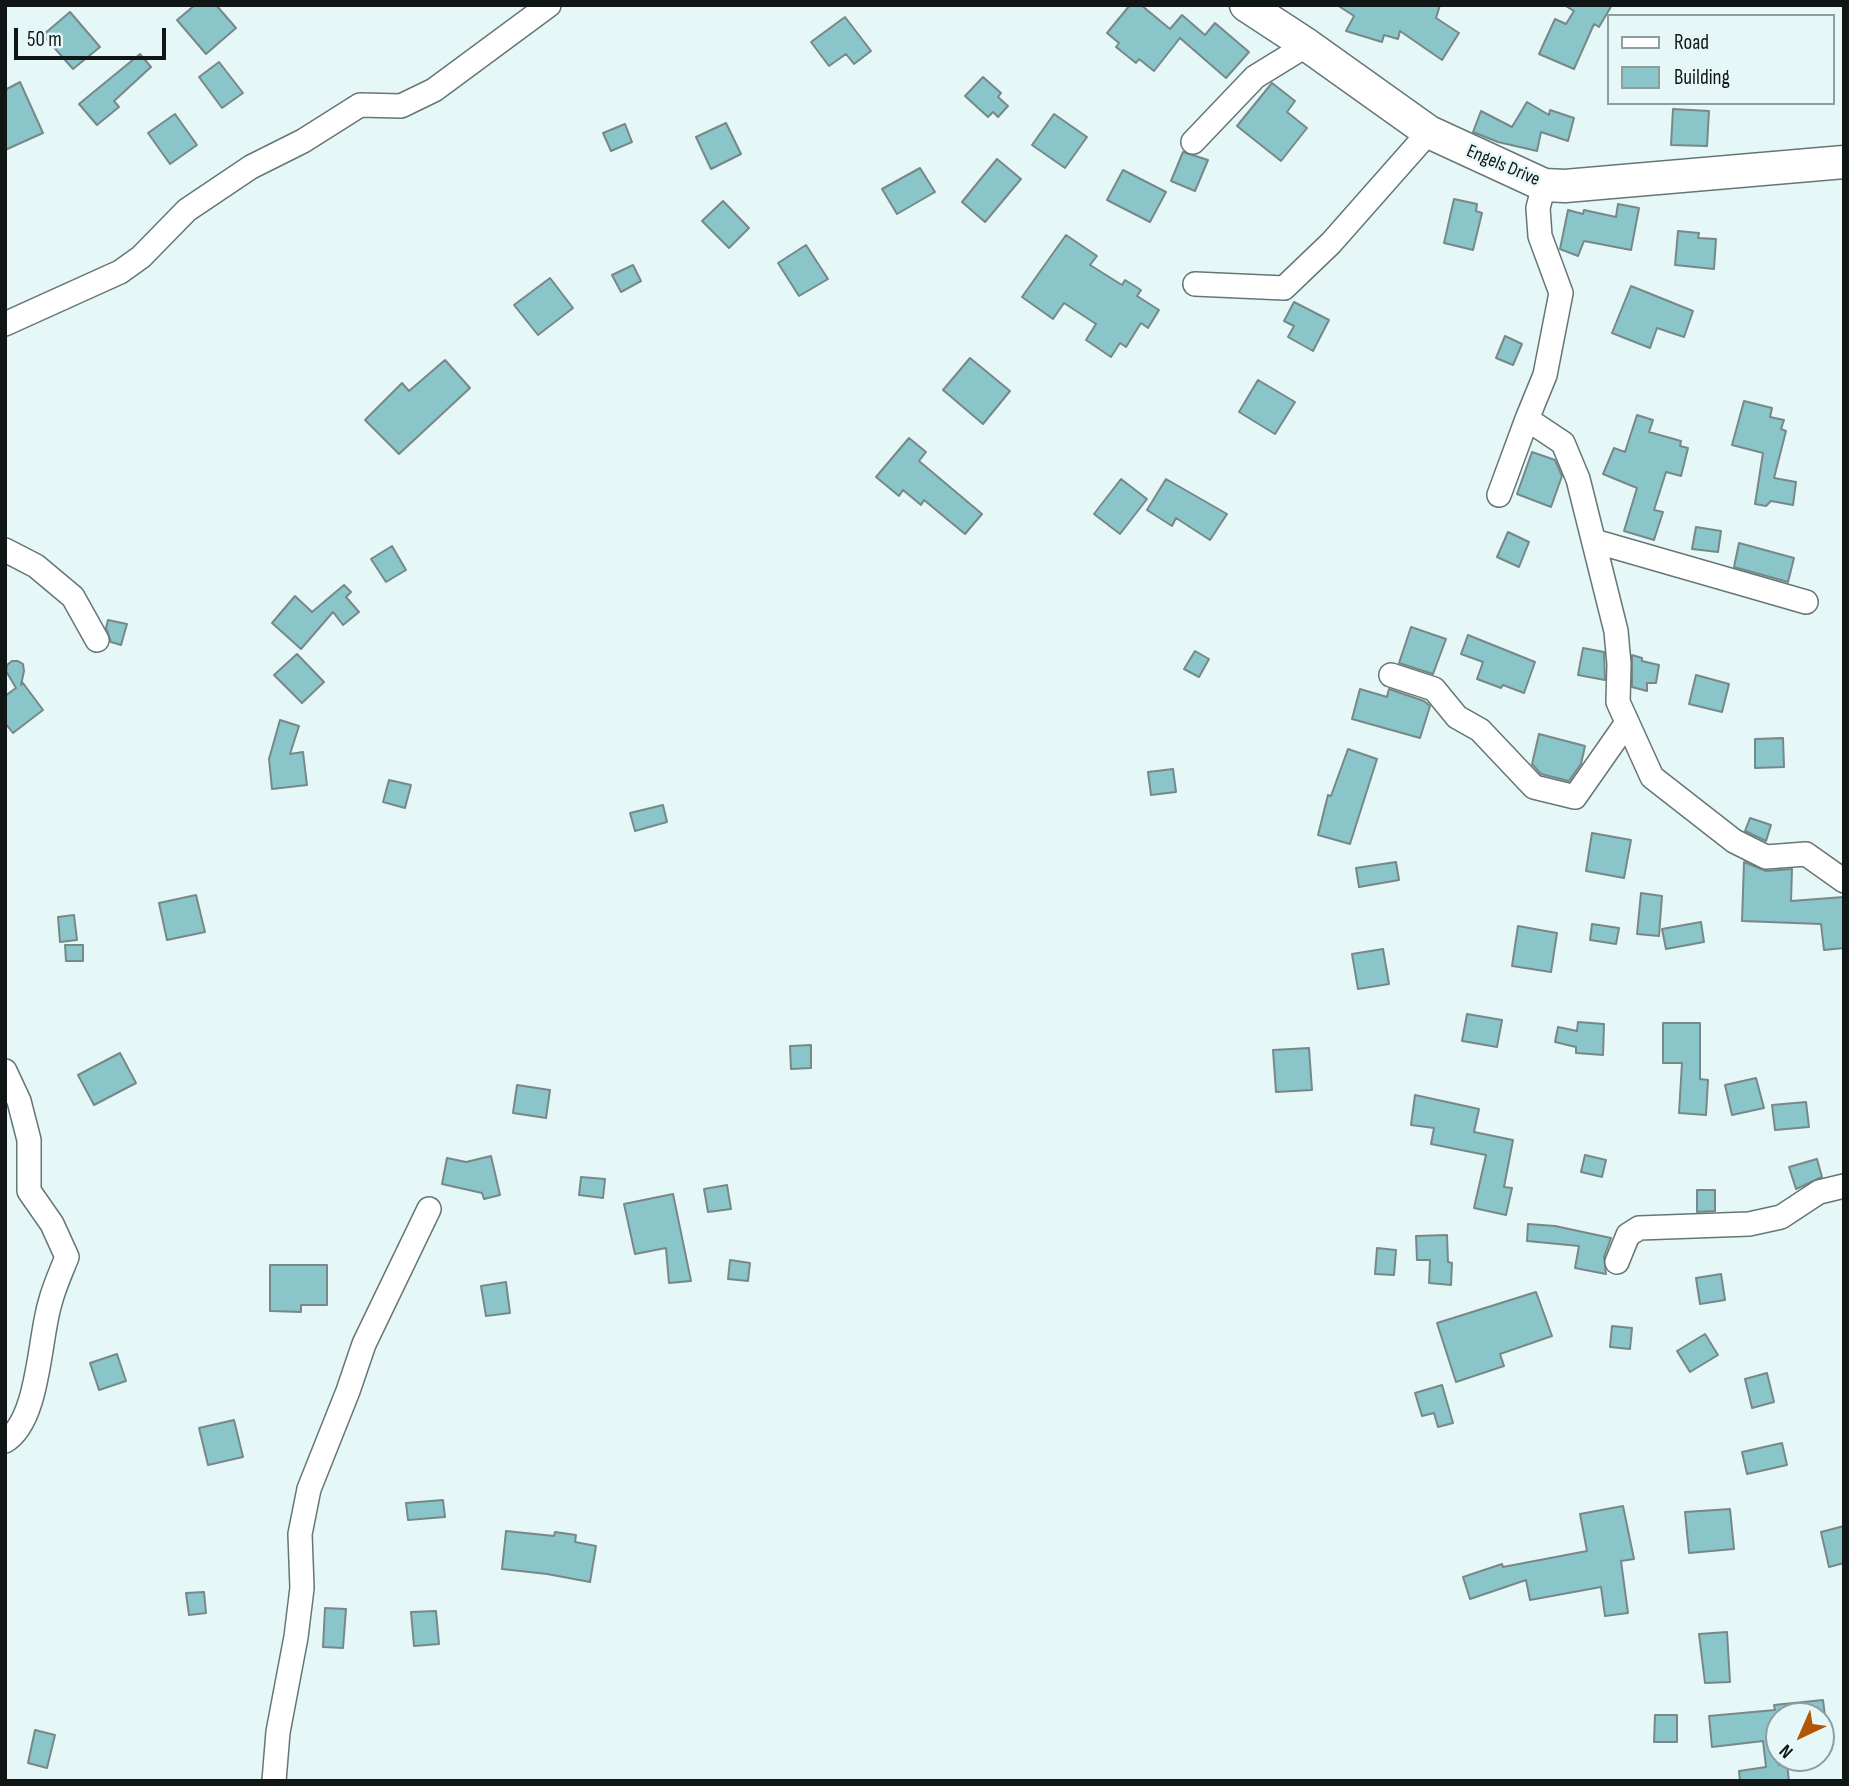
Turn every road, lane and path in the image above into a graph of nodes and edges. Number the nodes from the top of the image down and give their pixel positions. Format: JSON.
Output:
{"nodes":[{"id":1,"x":549,"y":5,"type":"edge"},
{"id":2,"x":1246,"y":5,"type":"edge"},
{"id":3,"x":1307,"y":45,"type":"junction"},
{"id":4,"x":1429,"y":132,"type":"junction"},
{"id":5,"x":1193,"y":142,"type":"dead end"},
{"id":6,"x":1844,"y":162,"type":"edge"},
{"id":7,"x":1544,"y":185,"type":"junction"},
{"id":8,"x":1195,"y":284,"type":"dead end"},
{"id":9,"x":5,"y":324,"type":"edge"},
{"id":10,"x":1527,"y":419,"type":"junction"},
{"id":11,"x":1499,"y":495,"type":"dead end"},
{"id":12,"x":1594,"y":541,"type":"junction"},
{"id":13,"x":5,"y":550,"type":"edge"},
{"id":14,"x":1806,"y":602,"type":"dead end"},
{"id":15,"x":97,"y":640,"type":"dead end"},
{"id":16,"x":1391,"y":675,"type":"dead end"},
{"id":17,"x":1626,"y":724,"type":"junction"},
{"id":18,"x":1844,"y":881,"type":"edge"},
{"id":19,"x":5,"y":1072,"type":"edge"},
{"id":20,"x":1844,"y":1186,"type":"edge"},
{"id":21,"x":429,"y":1209,"type":"dead end"},
{"id":22,"x":1617,"y":1262,"type":"dead end"},
{"id":23,"x":5,"y":1441,"type":"edge"},
{"id":24,"x":274,"y":1781,"type":"edge"}],
"edges":[{"from":1,"to":9,"type":"street"},
{"from":2,"to":3,"type":"street","name":"Engels Drive"},
{"from":3,"to":4,"type":"street","name":"Engels Drive"},
{"from":3,"to":5,"type":"street"},
{"from":4,"to":7,"type":"street","name":"Engels Drive"},
{"from":4,"to":8,"type":"street"},
{"from":6,"to":7,"type":"street","name":"Engels Drive"},
{"from":7,"to":10,"type":"street"},
{"from":10,"to":11,"type":"street"},
{"from":10,"to":12,"type":"street"},
{"from":12,"to":14,"type":"street"},
{"from":12,"to":17,"type":"street"},
{"from":13,"to":15,"type":"street"},
{"from":16,"to":17,"type":"street"},
{"from":17,"to":18,"type":"street"},
{"from":19,"to":23,"type":"street"},
{"from":20,"to":22,"type":"street"},
{"from":21,"to":24,"type":"street"}]}
